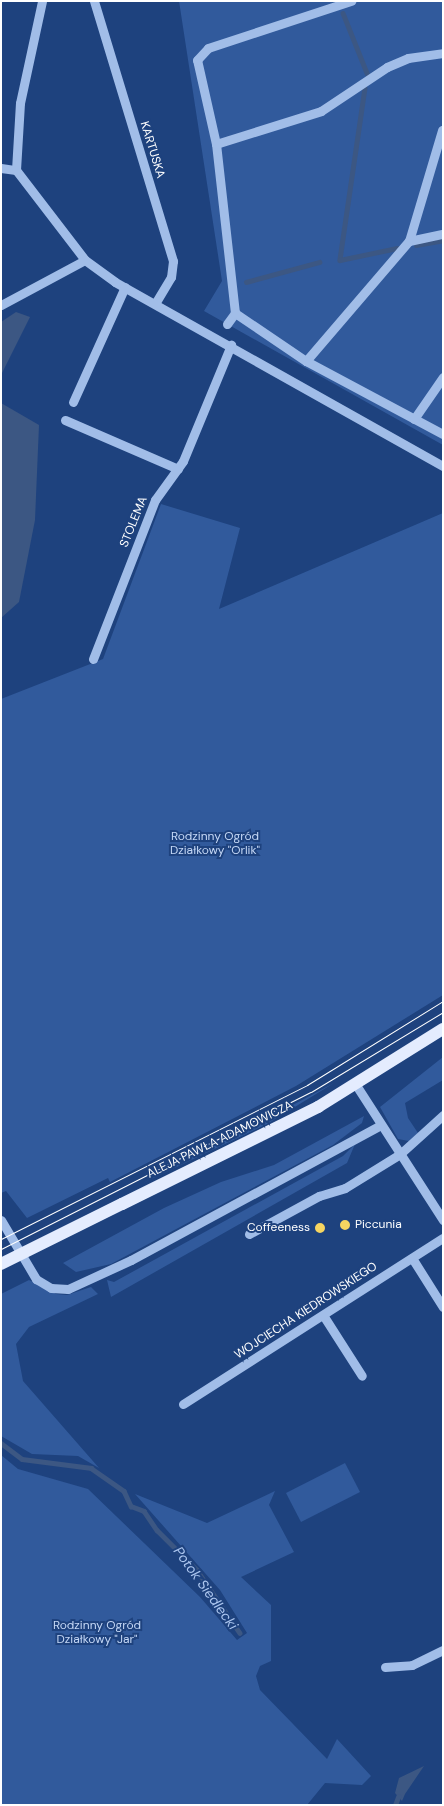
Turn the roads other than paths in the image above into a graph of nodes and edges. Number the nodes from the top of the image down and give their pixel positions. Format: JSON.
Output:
{"nodes":[{"id":1,"x":42,"y":1,"type":"edge"},
{"id":2,"x":94,"y":1,"type":"edge"},
{"id":3,"x":351,"y":1,"type":"edge"},
{"id":4,"x":443,"y":53,"type":"edge"},
{"id":5,"x":442,"y":130,"type":"edge"},
{"id":6,"x":216,"y":144,"type":"junction"},
{"id":7,"x":1,"y":168,"type":"edge"},
{"id":8,"x":16,"y":170,"type":"junction"},
{"id":9,"x":443,"y":234,"type":"edge"},
{"id":10,"x":409,"y":242,"type":"junction"},
{"id":11,"x":85,"y":260,"type":"junction"},
{"id":12,"x":125,"y":287,"type":"junction"},
{"id":13,"x":154,"y":304,"type":"junction"},
{"id":14,"x":1,"y":305,"type":"edge"},
{"id":15,"x":235,"y":313,"type":"junction"},
{"id":16,"x":228,"y":324,"type":"dead end"},
{"id":17,"x":230,"y":345,"type":"junction"},
{"id":18,"x":306,"y":361,"type":"junction"},
{"id":19,"x":443,"y":378,"type":"edge"},
{"id":20,"x":73,"y":402,"type":"dead end"},
{"id":21,"x":414,"y":419,"type":"junction"},
{"id":22,"x":65,"y":420,"type":"dead end"},
{"id":23,"x":443,"y":434,"type":"edge"},
{"id":24,"x":443,"y":466,"type":"edge"},
{"id":25,"x":178,"y":469,"type":"junction"},
{"id":26,"x":93,"y":658,"type":"dead end"},
{"id":27,"x":443,"y":1029,"type":"edge"},
{"id":28,"x":356,"y":1086,"type":"junction"},
{"id":29,"x":443,"y":1115,"type":"edge"},
{"id":30,"x":380,"y":1125,"type":"junction"},
{"id":31,"x":400,"y":1154,"type":"junction"},
{"id":32,"x":1,"y":1220,"type":"edge"},
{"id":33,"x":443,"y":1220,"type":"edge"},
{"id":34,"x":249,"y":1234,"type":"dead end"},
{"id":35,"x":443,"y":1238,"type":"edge"},
{"id":36,"x":412,"y":1258,"type":"junction"},
{"id":37,"x":1,"y":1264,"type":"edge"},
{"id":38,"x":443,"y":1307,"type":"edge"},
{"id":39,"x":323,"y":1316,"type":"junction"},
{"id":40,"x":362,"y":1376,"type":"dead end"},
{"id":41,"x":183,"y":1404,"type":"dead end"},
{"id":42,"x":443,"y":1650,"type":"edge"},
{"id":43,"x":385,"y":1667,"type":"dead end"}],
"edges":[{"from":1,"to":8,"type":"street"},
{"from":2,"to":13,"type":"street","name":"KARTUSKA"},
{"from":3,"to":6,"type":"street"},
{"from":4,"to":6,"type":"street"},
{"from":5,"to":10,"type":"street"},
{"from":6,"to":15,"type":"street"},
{"from":7,"to":8,"type":"street"},
{"from":8,"to":11,"type":"street"},
{"from":9,"to":10,"type":"street"},
{"from":10,"to":18,"type":"street"},
{"from":11,"to":12,"type":"street"},
{"from":11,"to":14,"type":"street"},
{"from":12,"to":13,"type":"street"},
{"from":12,"to":20,"type":"street"},
{"from":13,"to":17,"type":"street"},
{"from":15,"to":16,"type":"street"},
{"from":15,"to":18,"type":"street"},
{"from":17,"to":24,"type":"street"},
{"from":17,"to":25,"type":"street","name":"STOLEMA"},
{"from":18,"to":21,"type":"street"},
{"from":19,"to":21,"type":"street"},
{"from":21,"to":23,"type":"street"},
{"from":22,"to":25,"type":"street"},
{"from":25,"to":26,"type":"street","name":"STOLEMA"},
{"from":27,"to":28,"type":"main road","name":"ALEJA PAWŁA ADAMOWICZA"},
{"from":28,"to":30,"type":"street"},
{"from":28,"to":37,"type":"main road","name":"ALEJA PAWŁA ADAMOWICZA","bridge":true},
{"from":29,"to":31,"type":"street"},
{"from":30,"to":31,"type":"street"},
{"from":30,"to":32,"type":"street"},
{"from":31,"to":33,"type":"street"},
{"from":31,"to":34,"type":"street"},
{"from":35,"to":36,"type":"street","name":"WOJCIECHA KIEDROWSKIEGO"},
{"from":36,"to":38,"type":"street"},
{"from":36,"to":39,"type":"street","name":"WOJCIECHA KIEDROWSKIEGO"},
{"from":39,"to":40,"type":"street"},
{"from":39,"to":41,"type":"street","name":"WOJCIECHA KIEDROWSKIEGO"},
{"from":42,"to":43,"type":"street"}]}
